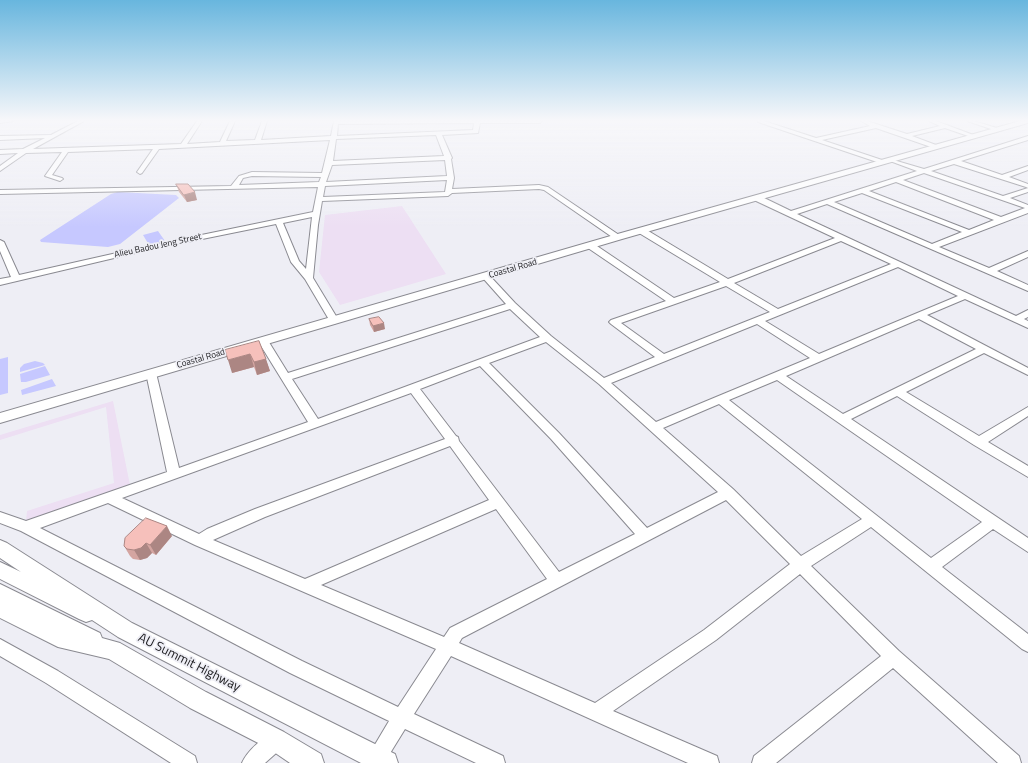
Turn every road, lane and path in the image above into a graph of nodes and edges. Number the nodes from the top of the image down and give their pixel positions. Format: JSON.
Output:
{"nodes":[{"id":1,"x":17,"y":157,"type":"edge"},
{"id":2,"x":62,"y":157,"type":"edge"},
{"id":3,"x":150,"y":157,"type":"edge"},
{"id":4,"x":330,"y":157,"type":"edge"},
{"id":5,"x":873,"y":157,"type":"edge"},
{"id":6,"x":901,"y":157,"type":"edge"},
{"id":7,"x":972,"y":157,"type":"edge"},
{"id":8,"x":448,"y":158,"type":"joint"},
{"id":9,"x":887,"y":161,"type":"junction"},
{"id":10,"x":956,"y":162,"type":"junction"},
{"id":11,"x":329,"y":163,"type":"junction"},
{"id":12,"x":1,"y":168,"type":"edge"},
{"id":13,"x":1028,"y":168,"type":"edge"},
{"id":14,"x":926,"y":171,"type":"junction"},
{"id":15,"x":140,"y":172,"type":"dead end"},
{"id":16,"x":326,"y":175,"type":"junction"},
{"id":17,"x":1002,"y":177,"type":"junction"},
{"id":18,"x":451,"y":178,"type":"junction"},
{"id":19,"x":60,"y":179,"type":"dead end"},
{"id":20,"x":896,"y":180,"type":"junction"},
{"id":21,"x":322,"y":184,"type":"junction"},
{"id":22,"x":1028,"y":186,"type":"edge"},
{"id":23,"x":234,"y":187,"type":"junction"},
{"id":24,"x":1028,"y":190,"type":"edge"},
{"id":25,"x":449,"y":191,"type":"junction"},
{"id":26,"x":863,"y":191,"type":"junction"},
{"id":27,"x":4,"y":192,"type":"edge"},
{"id":28,"x":756,"y":198,"type":"junction"},
{"id":29,"x":1003,"y":198,"type":"junction"},
{"id":30,"x":319,"y":199,"type":"junction"},
{"id":31,"x":0,"y":200,"type":"edge"},
{"id":32,"x":828,"y":202,"type":"junction"},
{"id":33,"x":1028,"y":208,"type":"edge"},
{"id":34,"x":316,"y":214,"type":"junction"},
{"id":35,"x":789,"y":214,"type":"junction"},
{"id":36,"x":1001,"y":220,"type":"junction"},
{"id":37,"x":279,"y":222,"type":"junction"},
{"id":38,"x":642,"y":231,"type":"junction"},
{"id":39,"x":968,"y":232,"type":"junction"},
{"id":40,"x":618,"y":237,"type":"junction"},
{"id":41,"x":841,"y":238,"type":"junction"},
{"id":42,"x":0,"y":242,"type":"edge"},
{"id":43,"x":591,"y":246,"type":"junction"},
{"id":44,"x":933,"y":246,"type":"junction"},
{"id":45,"x":1028,"y":254,"type":"edge"},
{"id":46,"x":897,"y":265,"type":"junction"},
{"id":47,"x":990,"y":271,"type":"junction"},
{"id":48,"x":486,"y":277,"type":"junction"},
{"id":49,"x":16,"y":278,"type":"junction"},
{"id":50,"x":309,"y":278,"type":"junction"},
{"id":51,"x":0,"y":282,"type":"edge"},
{"id":52,"x":728,"y":282,"type":"junction"},
{"id":53,"x":1028,"y":288,"type":"edge"},
{"id":54,"x":965,"y":296,"type":"junction"},
{"id":55,"x":674,"y":302,"type":"junction"},
{"id":56,"x":512,"y":306,"type":"junction"},
{"id":57,"x":778,"y":313,"type":"junction"},
{"id":58,"x":1028,"y":313,"type":"edge"},
{"id":59,"x":919,"y":315,"type":"junction"},
{"id":60,"x":758,"y":320,"type":"junction"},
{"id":61,"x":1016,"y":320,"type":"junction"},
{"id":62,"x":334,"y":321,"type":"junction"},
{"id":63,"x":1028,"y":326,"type":"edge"},
{"id":64,"x":547,"y":338,"type":"junction"},
{"id":65,"x":263,"y":341,"type":"junction"},
{"id":66,"x":984,"y":349,"type":"junction"},
{"id":67,"x":663,"y":358,"type":"junction"},
{"id":68,"x":818,"y":358,"type":"junction"},
{"id":69,"x":483,"y":363,"type":"junction"},
{"id":70,"x":1028,"y":372,"type":"edge"},
{"id":71,"x":151,"y":373,"type":"junction"},
{"id":72,"x":778,"y":375,"type":"junction"},
{"id":73,"x":286,"y":377,"type":"junction"},
{"id":74,"x":603,"y":382,"type":"junction"},
{"id":75,"x":414,"y":388,"type":"junction"},
{"id":76,"x":898,"y":392,"type":"junction"},
{"id":77,"x":720,"y":399,"type":"junction"},
{"id":78,"x":1028,"y":411,"type":"edge"},
{"id":79,"x":0,"y":418,"type":"edge"},
{"id":80,"x":842,"y":419,"type":"junction"},
{"id":81,"x":316,"y":424,"type":"junction"},
{"id":82,"x":655,"y":427,"type":"junction"},
{"id":83,"x":454,"y":440,"type":"junction"},
{"id":84,"x":978,"y":442,"type":"junction"},
{"id":85,"x":1028,"y":472,"type":"edge"},
{"id":86,"x":174,"y":474,"type":"junction"},
{"id":87,"x":728,"y":493,"type":"junction"},
{"id":88,"x":109,"y":498,"type":"junction"},
{"id":89,"x":498,"y":502,"type":"junction"},
{"id":90,"x":0,"y":517,"type":"edge"},
{"id":91,"x":872,"y":520,"type":"junction"},
{"id":92,"x":993,"y":522,"type":"junction"},
{"id":93,"x":26,"y":527,"type":"junction"},
{"id":94,"x":645,"y":536,"type":"junction"},
{"id":95,"x":200,"y":540,"type":"junction"},
{"id":96,"x":1028,"y":546,"type":"edge"},
{"id":97,"x":0,"y":548,"type":"edge"},
{"id":98,"x":800,"y":565,"type":"junction"},
{"id":99,"x":931,"y":567,"type":"junction"},
{"id":100,"x":0,"y":570,"type":"edge"},
{"id":101,"x":557,"y":581,"type":"junction"},
{"id":102,"x":306,"y":585,"type":"junction"},
{"id":103,"x":0,"y":593,"type":"edge"},
{"id":104,"x":0,"y":608,"type":"edge"},
{"id":105,"x":125,"y":630,"type":"junction"},
{"id":106,"x":1028,"y":644,"type":"edge"},
{"id":107,"x":447,"y":646,"type":"junction"},
{"id":108,"x":0,"y":647,"type":"edge"},
{"id":109,"x":113,"y":650,"type":"junction"},
{"id":110,"x":893,"y":657,"type":"junction"},
{"id":111,"x":595,"y":713,"type":"junction"},
{"id":112,"x":402,"y":716,"type":"junction"},
{"id":113,"x":276,"y":740,"type":"junction"},
{"id":114,"x":381,"y":760,"type":"edge"},
{"id":115,"x":188,"y":763,"type":"edge"},
{"id":116,"x":251,"y":763,"type":"edge"},
{"id":117,"x":312,"y":763,"type":"edge"},
{"id":118,"x":496,"y":763,"type":"edge"},
{"id":119,"x":710,"y":763,"type":"edge"},
{"id":120,"x":761,"y":763,"type":"edge"},
{"id":121,"x":1012,"y":763,"type":"edge"}],
"edges":[{"from":1,"to":12,"type":"street"},
{"from":2,"to":19,"type":"street"},
{"from":3,"to":15,"type":"street"},
{"from":4,"to":11,"type":"street"},
{"from":5,"to":9,"type":"street"},
{"from":6,"to":9,"type":"main road","name":"Coastal Road"},
{"from":7,"to":10,"type":"street"},
{"from":8,"to":11,"type":"street"},
{"from":8,"to":18,"type":"street"},
{"from":9,"to":14,"type":"street"},
{"from":9,"to":28,"type":"main road","name":"Coastal Road"},
{"from":10,"to":14,"type":"street"},
{"from":10,"to":17,"type":"street"},
{"from":11,"to":16,"type":"street"},
{"from":13,"to":17,"type":"street"},
{"from":14,"to":20,"type":"street"},
{"from":14,"to":29,"type":"street"},
{"from":16,"to":21,"type":"street"},
{"from":16,"to":23,"type":"street"},
{"from":17,"to":22,"type":"street"},
{"from":18,"to":21,"type":"street"},
{"from":18,"to":25,"type":"street"},
{"from":20,"to":26,"type":"street"},
{"from":20,"to":36,"type":"street"},
{"from":21,"to":23,"type":"street"},
{"from":21,"to":30,"type":"street"},
{"from":23,"to":27,"type":"street"},
{"from":24,"to":29,"type":"street"},
{"from":25,"to":30,"type":"street"},
{"from":25,"to":40,"type":"street"},
{"from":26,"to":32,"type":"street"},
{"from":26,"to":39,"type":"street"},
{"from":27,"to":31,"type":"street"},
{"from":28,"to":35,"type":"street"},
{"from":28,"to":38,"type":"main road","name":"Coastal Road"},
{"from":29,"to":33,"type":"street"},
{"from":30,"to":34,"type":"street"},
{"from":32,"to":35,"type":"street"},
{"from":32,"to":44,"type":"street"},
{"from":33,"to":36,"type":"street"},
{"from":34,"to":37,"type":"street","name":"Alieu Badou Jeng Street"},
{"from":34,"to":50,"type":"street"},
{"from":35,"to":41,"type":"street"},
{"from":36,"to":39,"type":"street"},
{"from":37,"to":49,"type":"street","name":"Alieu Badou Jeng Street"},
{"from":37,"to":50,"type":"street"},
{"from":38,"to":40,"type":"main road","name":"Coastal Road"},
{"from":38,"to":52,"type":"street"},
{"from":39,"to":44,"type":"street"},
{"from":40,"to":43,"type":"main road","name":"Coastal Road"},
{"from":41,"to":46,"type":"street"},
{"from":41,"to":52,"type":"street"},
{"from":42,"to":49,"type":"street"},
{"from":43,"to":48,"type":"main road","name":"Coastal Road"},
{"from":43,"to":55,"type":"street"},
{"from":44,"to":47,"type":"street"},
{"from":45,"to":47,"type":"street"},
{"from":46,"to":54,"type":"street"},
{"from":46,"to":57,"type":"street"},
{"from":47,"to":53,"type":"street"},
{"from":48,"to":56,"type":"street"},
{"from":48,"to":62,"type":"main road","name":"Coastal Road"},
{"from":49,"to":51,"type":"street","name":"Alieu Badou Jeng Street"},
{"from":50,"to":62,"type":"street"},
{"from":52,"to":55,"type":"street"},
{"from":52,"to":57,"type":"street"},
{"from":54,"to":59,"type":"street"},
{"from":54,"to":61,"type":"street"},
{"from":55,"to":67,"type":"street"},
{"from":56,"to":64,"type":"street"},
{"from":56,"to":73,"type":"street"},
{"from":57,"to":60,"type":"street"},
{"from":58,"to":61,"type":"street"},
{"from":59,"to":66,"type":"street"},
{"from":59,"to":68,"type":"street"},
{"from":60,"to":67,"type":"street"},
{"from":60,"to":68,"type":"street"},
{"from":61,"to":63,"type":"street"},
{"from":62,"to":65,"type":"main road","name":"Coastal Road"},
{"from":64,"to":69,"type":"street"},
{"from":64,"to":74,"type":"street"},
{"from":65,"to":71,"type":"main road","name":"Coastal Road"},
{"from":65,"to":73,"type":"street"},
{"from":66,"to":70,"type":"street"},
{"from":66,"to":76,"type":"street"},
{"from":67,"to":74,"type":"street"},
{"from":68,"to":72,"type":"street"},
{"from":69,"to":75,"type":"street"},
{"from":69,"to":94,"type":"street"},
{"from":71,"to":79,"type":"main road","name":"Coastal Road"},
{"from":71,"to":86,"type":"street"},
{"from":72,"to":77,"type":"street"},
{"from":72,"to":80,"type":"street"},
{"from":73,"to":81,"type":"street"},
{"from":74,"to":82,"type":"street"},
{"from":75,"to":81,"type":"street"},
{"from":75,"to":83,"type":"street"},
{"from":76,"to":80,"type":"street"},
{"from":76,"to":84,"type":"street"},
{"from":77,"to":82,"type":"street"},
{"from":77,"to":91,"type":"street"},
{"from":78,"to":84,"type":"street"},
{"from":80,"to":92,"type":"street"},
{"from":81,"to":86,"type":"street"},
{"from":82,"to":87,"type":"street"},
{"from":83,"to":89,"type":"street"},
{"from":83,"to":95,"type":"street"},
{"from":84,"to":85,"type":"street"},
{"from":86,"to":88,"type":"street"},
{"from":87,"to":94,"type":"street"},
{"from":87,"to":98,"type":"street"},
{"from":88,"to":93,"type":"street"},
{"from":88,"to":95,"type":"street"},
{"from":89,"to":101,"type":"street"},
{"from":89,"to":102,"type":"street"},
{"from":90,"to":93,"type":"street"},
{"from":91,"to":98,"type":"street"},
{"from":91,"to":99,"type":"street"},
{"from":92,"to":96,"type":"street"},
{"from":92,"to":99,"type":"street"},
{"from":93,"to":112,"type":"street"},
{"from":94,"to":101,"type":"street"},
{"from":95,"to":102,"type":"street"},
{"from":97,"to":105,"type":"main road","name":"AU Summit Highway"},
{"from":98,"to":110,"type":"street"},
{"from":98,"to":111,"type":"street"},
{"from":99,"to":106,"type":"street"},
{"from":100,"to":105,"type":"main road"},
{"from":101,"to":107,"type":"street"},
{"from":102,"to":107,"type":"street"},
{"from":103,"to":109,"type":"main road"},
{"from":104,"to":109,"type":"main road","name":"AU Summit Highway"},
{"from":105,"to":114,"type":"main road","name":"AU Summit Highway"},
{"from":107,"to":111,"type":"street"},
{"from":107,"to":112,"type":"street"},
{"from":108,"to":115,"type":"street"},
{"from":109,"to":113,"type":"main road","name":"AU Summit Highway"},
{"from":110,"to":120,"type":"street"},
{"from":110,"to":121,"type":"street"},
{"from":111,"to":119,"type":"street"},
{"from":112,"to":114,"type":"street"},
{"from":112,"to":118,"type":"street"},
{"from":113,"to":116,"type":"street"},
{"from":113,"to":117,"type":"main road","name":"AU Summit Highway"}]}
